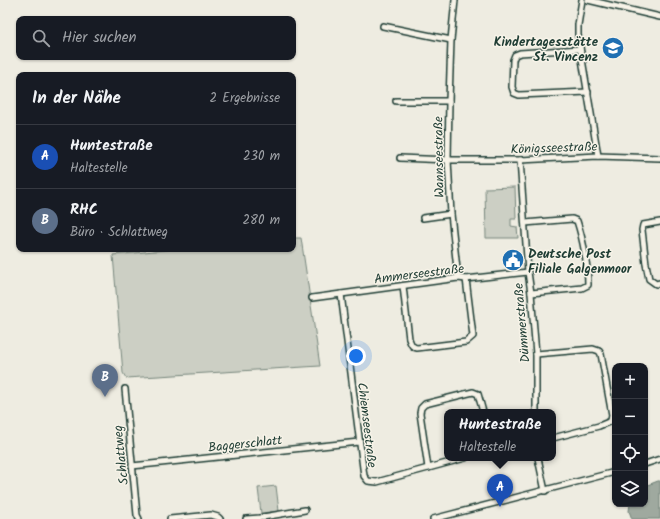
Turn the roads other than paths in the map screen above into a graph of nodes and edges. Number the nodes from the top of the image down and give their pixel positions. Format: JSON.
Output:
{"nodes":[{"id":1,"x":455,"y":0,"type":"edge"},
{"id":2,"x":582,"y":0,"type":"edge"},
{"id":3,"x":588,"y":0,"type":"edge"},
{"id":4,"x":660,"y":17,"type":"edge"},
{"id":5,"x":383,"y":26,"type":"dead end"},
{"id":6,"x":451,"y":40,"type":"junction"},
{"id":7,"x":580,"y":49,"type":"junction"},
{"id":8,"x":588,"y":92,"type":"junction"},
{"id":9,"x":396,"y":101,"type":"dead end"},
{"id":10,"x":449,"y":101,"type":"junction"},
{"id":11,"x":598,"y":156,"type":"junction"},
{"id":12,"x":400,"y":158,"type":"dead end"},
{"id":13,"x":660,"y":158,"type":"edge"},
{"id":14,"x":448,"y":160,"type":"junction"},
{"id":15,"x":520,"y":160,"type":"junction"},
{"id":16,"x":451,"y":214,"type":"junction"},
{"id":17,"x":423,"y":218,"type":"dead end"},
{"id":18,"x":660,"y":222,"type":"edge"},
{"id":19,"x":524,"y":223,"type":"junction"},
{"id":20,"x":528,"y":272,"type":"junction"},
{"id":21,"x":458,"y":278,"type":"junction"},
{"id":22,"x":466,"y":279,"type":"junction"},
{"id":23,"x":660,"y":283,"type":"edge"},
{"id":24,"x":403,"y":286,"type":"junction"},
{"id":25,"x":531,"y":293,"type":"junction"},
{"id":26,"x":341,"y":294,"type":"junction"},
{"id":27,"x":312,"y":298,"type":"dead end"},
{"id":28,"x":536,"y":354,"type":"junction"},
{"id":29,"x":124,"y":389,"type":"dead end"},
{"id":30,"x":482,"y":409,"type":"edge"},
{"id":31,"x":536,"y":409,"type":"edge"},
{"id":32,"x":556,"y":437,"type":"edge"},
{"id":33,"x":359,"y":442,"type":"junction"},
{"id":34,"x":660,"y":460,"type":"edge"},
{"id":35,"x":454,"y":461,"type":"edge"},
{"id":36,"x":539,"y":461,"type":"edge"},
{"id":37,"x":648,"y":463,"type":"edge"},
{"id":38,"x":132,"y":466,"type":"junction"},
{"id":39,"x":428,"y":468,"type":"junction"},
{"id":40,"x":612,"y":473,"type":"edge"},
{"id":41,"x":545,"y":491,"type":"junction"},
{"id":42,"x":305,"y":510,"type":"dead end"},
{"id":43,"x":454,"y":516,"type":"edge"},
{"id":44,"x":191,"y":518,"type":"edge"},
{"id":45,"x":263,"y":518,"type":"edge"},
{"id":46,"x":139,"y":519,"type":"edge"},
{"id":47,"x":170,"y":519,"type":"edge"},
{"id":48,"x":220,"y":519,"type":"edge"},
{"id":49,"x":246,"y":519,"type":"edge"},
{"id":50,"x":433,"y":519,"type":"edge"}],
"edges":[{"from":1,"to":6,"type":"street","name":"Wannseestraße"},
{"from":2,"to":7,"type":"street"},
{"from":3,"to":4,"type":"street"},
{"from":5,"to":6,"type":"street"},
{"from":6,"to":10,"type":"street","name":"Wannseestraße"},
{"from":7,"to":8,"type":"street"},
{"from":7,"to":8,"type":"street"},
{"from":8,"to":11,"type":"street"},
{"from":9,"to":10,"type":"street","name":"Wannseestraße"},
{"from":10,"to":14,"type":"street","name":"Wannseestraße"},
{"from":11,"to":13,"type":"street","name":"Königsseestraße"},
{"from":11,"to":15,"type":"street","name":"Königsseestraße"},
{"from":12,"to":14,"type":"street","name":"Königsseestraße"},
{"from":14,"to":15,"type":"street","name":"Königsseestraße"},
{"from":14,"to":16,"type":"street","name":"Wannseestraße"},
{"from":15,"to":19,"type":"street","name":"Dümmerstraße"},
{"from":16,"to":17,"type":"street","name":"Wannseestraße"},
{"from":16,"to":21,"type":"street","name":"Wannseestraße"},
{"from":18,"to":23,"type":"street"},
{"from":19,"to":20,"type":"street","name":"Dümmerstraße"},
{"from":19,"to":25,"type":"street"},
{"from":20,"to":22,"type":"street","name":"Ammerseestraße"},
{"from":20,"to":25,"type":"street","name":"Dümmerstraße"},
{"from":21,"to":22,"type":"street","name":"Ammerseestraße"},
{"from":21,"to":24,"type":"street","name":"Ammerseestraße"},
{"from":22,"to":24,"type":"street"},
{"from":24,"to":26,"type":"street","name":"Ammerseestraße"},
{"from":25,"to":28,"type":"street","name":"Dümmerstraße"},
{"from":26,"to":27,"type":"street","name":"Ammerseestraße"},
{"from":26,"to":33,"type":"street","name":"Chiemseestraße"},
{"from":28,"to":31,"type":"street","name":"Dümmerstraße"},
{"from":28,"to":32,"type":"street"},
{"from":29,"to":38,"type":"street","name":"Schlattweg"},
{"from":30,"to":39,"type":"street"},
{"from":33,"to":38,"type":"street","name":"Baggerschlatt"},
{"from":33,"to":39,"type":"street","name":"Chiemseestraße"},
{"from":34,"to":37,"type":"street"},
{"from":35,"to":39,"type":"street","name":"Chiemseestraße"},
{"from":36,"to":41,"type":"street"},
{"from":38,"to":46,"type":"street","name":"Schlattweg"},
{"from":40,"to":41,"type":"street"},
{"from":41,"to":43,"type":"street"},
{"from":42,"to":45,"type":"street"},
{"from":43,"to":50,"type":"street"},
{"from":44,"to":47,"type":"street"},
{"from":44,"to":48,"type":"street"},
{"from":45,"to":49,"type":"street"}]}
